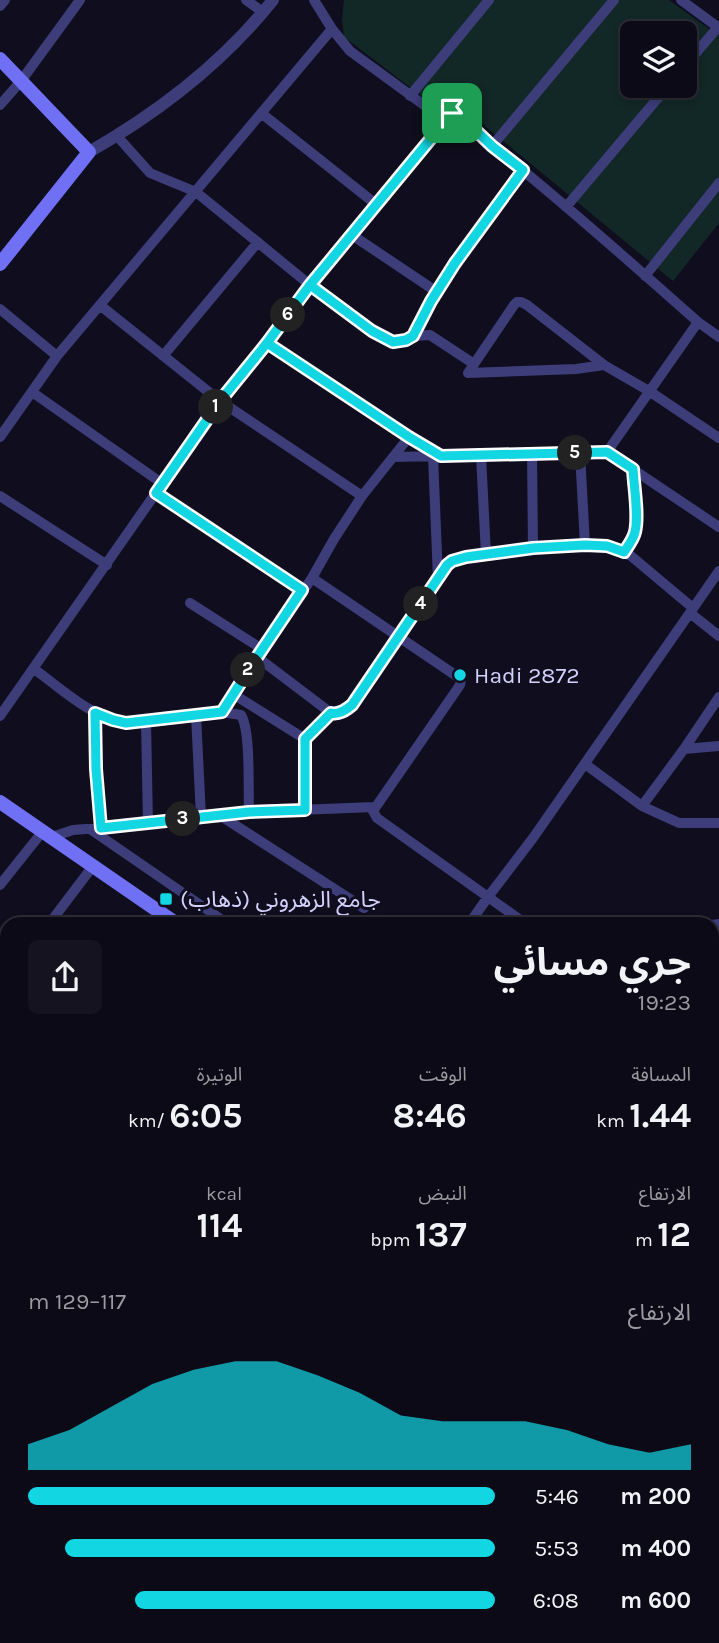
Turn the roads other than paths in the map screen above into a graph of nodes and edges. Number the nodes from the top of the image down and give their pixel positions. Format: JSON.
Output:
{"nodes":[{"id":1,"x":5,"y":0,"type":"edge"},
{"id":2,"x":80,"y":0,"type":"edge"},
{"id":3,"x":246,"y":0,"type":"edge"},
{"id":4,"x":273,"y":0,"type":"edge"},
{"id":5,"x":489,"y":0,"type":"edge"},
{"id":6,"x":614,"y":0,"type":"edge"},
{"id":7,"x":317,"y":1,"type":"edge"},
{"id":8,"x":686,"y":1,"type":"edge"},
{"id":9,"x":0,"y":6,"type":"edge"},
{"id":10,"x":263,"y":12,"type":"junction"},
{"id":11,"x":718,"y":27,"type":"edge"},
{"id":12,"x":332,"y":29,"type":"junction"},
{"id":13,"x":697,"y":52,"type":"edge"},
{"id":14,"x":0,"y":59,"type":"edge"},
{"id":15,"x":21,"y":81,"type":"junction"},
{"id":16,"x":410,"y":96,"type":"junction"},
{"id":17,"x":658,"y":98,"type":"edge"},
{"id":18,"x":0,"y":105,"type":"edge"},
{"id":19,"x":261,"y":113,"type":"junction"},
{"id":20,"x":452,"y":113,"type":"junction"},
{"id":21,"x":117,"y":136,"type":"junction"},
{"id":22,"x":492,"y":146,"type":"junction"},
{"id":23,"x":89,"y":152,"type":"junction"},
{"id":24,"x":523,"y":170,"type":"junction"},
{"id":25,"x":719,"y":183,"type":"edge"},
{"id":26,"x":195,"y":192,"type":"junction"},
{"id":27,"x":377,"y":205,"type":"junction"},
{"id":28,"x":566,"y":207,"type":"junction"},
{"id":29,"x":352,"y":235,"type":"junction"},
{"id":30,"x":258,"y":242,"type":"junction"},
{"id":31,"x":0,"y":264,"type":"edge"},
{"id":32,"x":645,"y":276,"type":"junction"},
{"id":33,"x":310,"y":285,"type":"junction"},
{"id":34,"x":437,"y":292,"type":"junction"},
{"id":35,"x":101,"y":306,"type":"junction"},
{"id":36,"x":0,"y":309,"type":"edge"},
{"id":37,"x":698,"y":322,"type":"junction"},
{"id":38,"x":413,"y":336,"type":"junction"},
{"id":39,"x":719,"y":337,"type":"edge"},
{"id":40,"x":267,"y":343,"type":"junction"},
{"id":41,"x":57,"y":356,"type":"junction"},
{"id":42,"x":163,"y":356,"type":"junction"},
{"id":43,"x":474,"y":364,"type":"junction"},
{"id":44,"x":604,"y":365,"type":"junction"},
{"id":45,"x":649,"y":391,"type":"junction"},
{"id":46,"x":32,"y":392,"type":"junction"},
{"id":47,"x":220,"y":401,"type":"junction"},
{"id":48,"x":0,"y":437,"type":"edge"},
{"id":49,"x":409,"y":437,"type":"junction"},
{"id":50,"x":719,"y":438,"type":"edge"},
{"id":51,"x":607,"y":452,"type":"junction"},
{"id":52,"x":580,"y":453,"type":"junction"},
{"id":53,"x":532,"y":454,"type":"junction"},
{"id":54,"x":481,"y":455,"type":"junction"},
{"id":55,"x":437,"y":456,"type":"junction"},
{"id":56,"x":393,"y":457,"type":"junction"},
{"id":57,"x":633,"y":469,"type":"junction"},
{"id":58,"x":160,"y":488,"type":"junction"},
{"id":59,"x":0,"y":496,"type":"edge"},
{"id":60,"x":362,"y":496,"type":"junction"},
{"id":61,"x":719,"y":527,"type":"edge"},
{"id":62,"x":585,"y":545,"type":"junction"},
{"id":63,"x":533,"y":548,"type":"junction"},
{"id":64,"x":624,"y":552,"type":"junction"},
{"id":65,"x":486,"y":555,"type":"junction"},
{"id":66,"x":107,"y":565,"type":"junction"},
{"id":67,"x":719,"y":571,"type":"edge"},
{"id":68,"x":312,"y":578,"type":"junction"},
{"id":69,"x":438,"y":580,"type":"junction"},
{"id":70,"x":302,"y":590,"type":"junction"},
{"id":71,"x":190,"y":603,"type":"dead end"},
{"id":72,"x":691,"y":610,"type":"junction"},
{"id":73,"x":719,"y":636,"type":"edge"},
{"id":74,"x":400,"y":638,"type":"junction"},
{"id":75,"x":260,"y":653,"type":"junction"},
{"id":76,"x":34,"y":668,"type":"junction"},
{"id":77,"x":233,"y":694,"type":"junction"},
{"id":78,"x":719,"y":697,"type":"edge"},
{"id":79,"x":222,"y":712,"type":"junction"},
{"id":80,"x":95,"y":713,"type":"junction"},
{"id":81,"x":331,"y":713,"type":"junction"},
{"id":82,"x":196,"y":715,"type":"junction"},
{"id":83,"x":0,"y":716,"type":"edge"},
{"id":84,"x":146,"y":721,"type":"junction"},
{"id":85,"x":305,"y":739,"type":"junction"},
{"id":86,"x":719,"y":746,"type":"edge"},
{"id":87,"x":684,"y":749,"type":"junction"},
{"id":88,"x":585,"y":764,"type":"junction"},
{"id":89,"x":0,"y":802,"type":"edge"},
{"id":90,"x":642,"y":806,"type":"junction"},
{"id":91,"x":374,"y":807,"type":"junction"},
{"id":92,"x":305,"y":810,"type":"junction"},
{"id":93,"x":249,"y":812,"type":"junction"},
{"id":94,"x":221,"y":816,"type":"junction"},
{"id":95,"x":201,"y":817,"type":"junction"},
{"id":96,"x":719,"y":823,"type":"edge"},
{"id":97,"x":148,"y":824,"type":"junction"},
{"id":98,"x":96,"y":829,"type":"junction"},
{"id":99,"x":47,"y":834,"type":"junction"},
{"id":100,"x":93,"y":866,"type":"junction"},
{"id":101,"x":0,"y":885,"type":"edge"},
{"id":102,"x":488,"y":897,"type":"junction"},
{"id":103,"x":364,"y":908,"type":"dead end"},
{"id":104,"x":54,"y":917,"type":"edge"},
{"id":105,"x":164,"y":917,"type":"edge"},
{"id":106,"x":218,"y":917,"type":"edge"},
{"id":107,"x":474,"y":917,"type":"edge"},
{"id":108,"x":516,"y":917,"type":"edge"}],
"edges":[{"from":1,"to":9,"type":"street"},
{"from":2,"to":15,"type":"street"},
{"from":3,"to":10,"type":"street"},
{"from":4,"to":10,"type":"street"},
{"from":5,"to":16,"type":"street"},
{"from":6,"to":22,"type":"street"},
{"from":7,"to":12,"type":"street"},
{"from":8,"to":11,"type":"street"},
{"from":10,"to":21,"type":"street"},
{"from":11,"to":13,"type":"street"},
{"from":12,"to":16,"type":"street"},
{"from":12,"to":19,"type":"street"},
{"from":14,"to":15,"type":"main road"},
{"from":15,"to":18,"type":"street"},
{"from":15,"to":23,"type":"main road"},
{"from":16,"to":20,"type":"street"},
{"from":17,"to":28,"type":"street"},
{"from":19,"to":26,"type":"street"},
{"from":19,"to":27,"type":"street"},
{"from":20,"to":22,"type":"street"},
{"from":20,"to":27,"type":"street"},
{"from":21,"to":23,"type":"street"},
{"from":21,"to":26,"type":"street"},
{"from":22,"to":24,"type":"street"},
{"from":23,"to":31,"type":"main road"},
{"from":24,"to":28,"type":"street"},
{"from":24,"to":34,"type":"street"},
{"from":25,"to":32,"type":"street"},
{"from":26,"to":30,"type":"street"},
{"from":26,"to":35,"type":"street"},
{"from":27,"to":29,"type":"street"},
{"from":28,"to":32,"type":"street"},
{"from":29,"to":33,"type":"street"},
{"from":29,"to":34,"type":"street"},
{"from":30,"to":33,"type":"street"},
{"from":30,"to":42,"type":"street"},
{"from":32,"to":37,"type":"street"},
{"from":33,"to":38,"type":"street"},
{"from":33,"to":40,"type":"street"},
{"from":34,"to":38,"type":"street"},
{"from":35,"to":41,"type":"street"},
{"from":35,"to":42,"type":"street"},
{"from":36,"to":41,"type":"street"},
{"from":37,"to":39,"type":"street"},
{"from":37,"to":45,"type":"street"},
{"from":38,"to":43,"type":"street"},
{"from":40,"to":47,"type":"street"},
{"from":40,"to":49,"type":"street"},
{"from":41,"to":46,"type":"street"},
{"from":42,"to":47,"type":"street"},
{"from":43,"to":44,"type":"street"},
{"from":43,"to":44,"type":"street"},
{"from":44,"to":45,"type":"street"},
{"from":45,"to":50,"type":"street"},
{"from":45,"to":51,"type":"street"},
{"from":46,"to":48,"type":"street"},
{"from":46,"to":58,"type":"street"},
{"from":47,"to":58,"type":"street"},
{"from":47,"to":60,"type":"street"},
{"from":49,"to":55,"type":"street"},
{"from":49,"to":56,"type":"street"},
{"from":51,"to":52,"type":"street"},
{"from":51,"to":57,"type":"street"},
{"from":52,"to":53,"type":"street"},
{"from":52,"to":62,"type":"street"},
{"from":53,"to":54,"type":"street"},
{"from":53,"to":63,"type":"street"},
{"from":54,"to":55,"type":"street"},
{"from":54,"to":65,"type":"street"},
{"from":55,"to":56,"type":"street"},
{"from":55,"to":69,"type":"street"},
{"from":56,"to":60,"type":"street"},
{"from":57,"to":61,"type":"street"},
{"from":57,"to":64,"type":"street"},
{"from":58,"to":66,"type":"street"},
{"from":58,"to":70,"type":"street"},
{"from":59,"to":66,"type":"street"},
{"from":60,"to":68,"type":"street"},
{"from":62,"to":63,"type":"street"},
{"from":62,"to":64,"type":"street"},
{"from":63,"to":65,"type":"street"},
{"from":64,"to":72,"type":"street"},
{"from":65,"to":69,"type":"street"},
{"from":66,"to":76,"type":"street"},
{"from":67,"to":72,"type":"street"},
{"from":68,"to":70,"type":"street"},
{"from":68,"to":74,"type":"street"},
{"from":69,"to":74,"type":"street"},
{"from":70,"to":75,"type":"street"},
{"from":71,"to":75,"type":"street"},
{"from":72,"to":73,"type":"street"},
{"from":72,"to":88,"type":"street"},
{"from":74,"to":81,"type":"street"},
{"from":74,"to":91,"type":"street"},
{"from":75,"to":77,"type":"street"},
{"from":75,"to":81,"type":"street"},
{"from":76,"to":80,"type":"street"},
{"from":76,"to":83,"type":"street"},
{"from":77,"to":79,"type":"street"},
{"from":77,"to":85,"type":"street"},
{"from":78,"to":87,"type":"street"},
{"from":79,"to":82,"type":"street"},
{"from":79,"to":93,"type":"street"},
{"from":80,"to":84,"type":"street"},
{"from":80,"to":98,"type":"street"},
{"from":81,"to":85,"type":"street"},
{"from":82,"to":84,"type":"street"},
{"from":82,"to":95,"type":"street"},
{"from":84,"to":97,"type":"street"},
{"from":85,"to":92,"type":"street"},
{"from":86,"to":87,"type":"street"},
{"from":87,"to":90,"type":"street"},
{"from":88,"to":90,"type":"street"},
{"from":88,"to":102,"type":"street"},
{"from":89,"to":99,"type":"main road"},
{"from":90,"to":96,"type":"street"},
{"from":91,"to":92,"type":"street"},
{"from":91,"to":102,"type":"street"},
{"from":92,"to":93,"type":"street"},
{"from":93,"to":94,"type":"street"},
{"from":94,"to":95,"type":"street"},
{"from":94,"to":103,"type":"street"},
{"from":95,"to":97,"type":"street"},
{"from":97,"to":98,"type":"street"},
{"from":98,"to":99,"type":"street"},
{"from":98,"to":106,"type":"street"},
{"from":99,"to":100,"type":"main road"},
{"from":99,"to":101,"type":"street"},
{"from":100,"to":104,"type":"street"},
{"from":100,"to":105,"type":"main road"},
{"from":102,"to":107,"type":"street"},
{"from":102,"to":108,"type":"street"}]}
